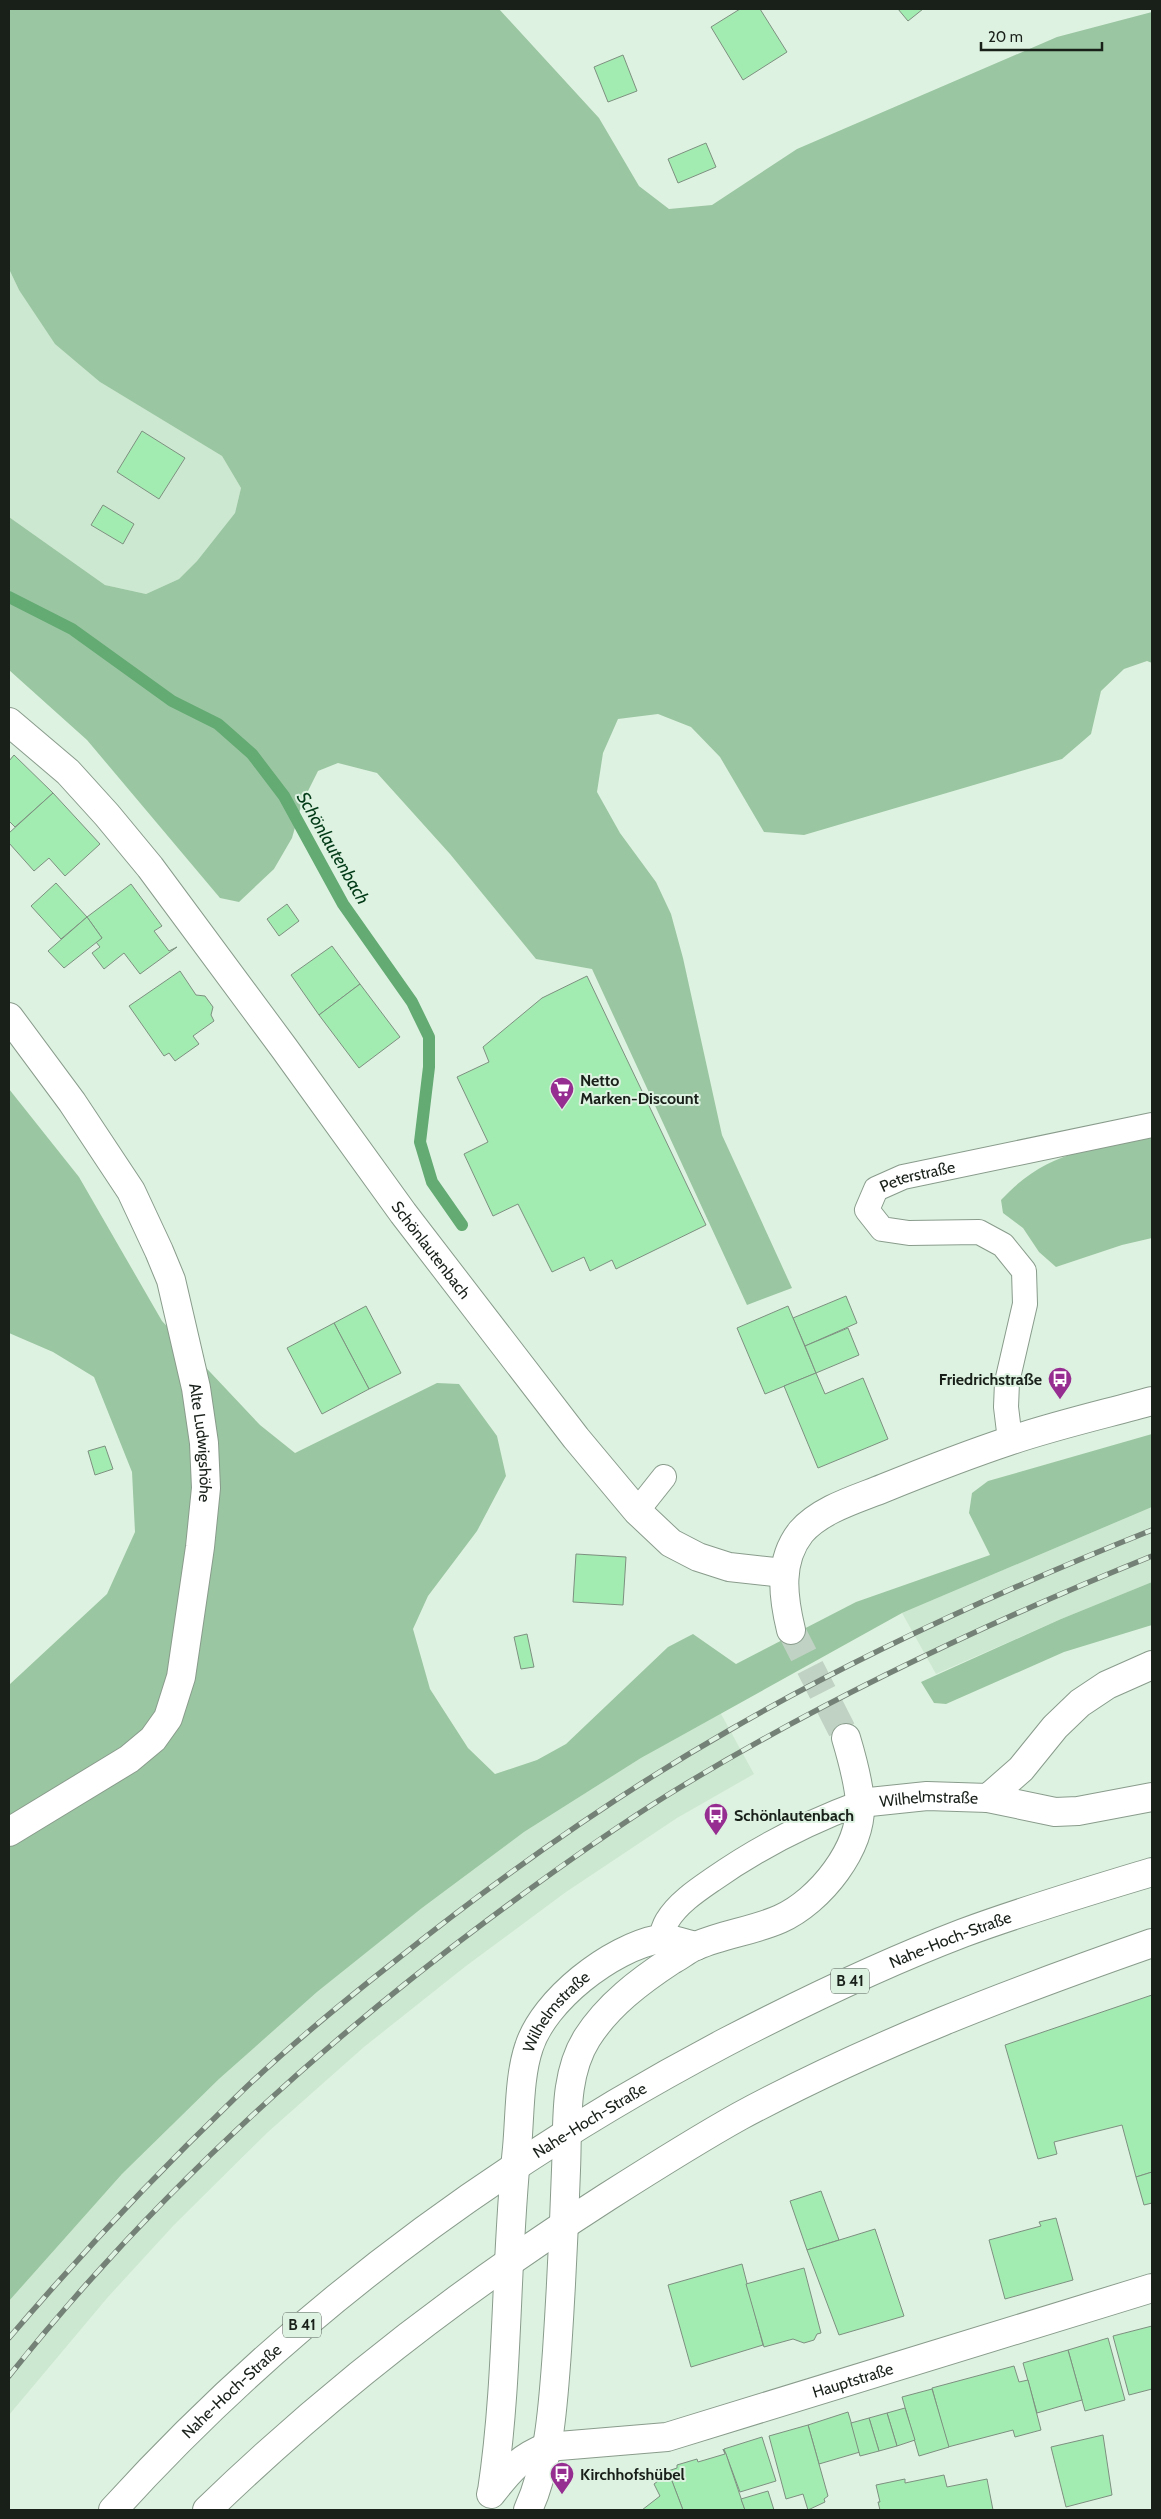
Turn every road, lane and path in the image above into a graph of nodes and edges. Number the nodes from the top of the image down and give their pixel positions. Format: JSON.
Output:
{"nodes":[{"id":1,"x":9,"y":722,"type":"edge"},
{"id":2,"x":9,"y":1017,"type":"edge"},
{"id":3,"x":1152,"y":1125,"type":"edge"},
{"id":4,"x":1152,"y":1401,"type":"edge"},
{"id":5,"x":1010,"y":1440,"type":"junction"},
{"id":6,"x":664,"y":1477,"type":"dead end"},
{"id":7,"x":637,"y":1511,"type":"junction"},
{"id":8,"x":784,"y":1573,"type":"junction"},
{"id":9,"x":791,"y":1630,"type":"tunnel mouth"},
{"id":10,"x":1152,"y":1665,"type":"edge"},
{"id":11,"x":846,"y":1738,"type":"tunnel mouth"},
{"id":12,"x":1152,"y":1797,"type":"edge"},
{"id":13,"x":988,"y":1798,"type":"junction"},
{"id":14,"x":860,"y":1803,"type":"junction"},
{"id":15,"x":9,"y":1832,"type":"edge"},
{"id":16,"x":1152,"y":1872,"type":"edge"},
{"id":17,"x":661,"y":1939,"type":"junction"},
{"id":18,"x":1152,"y":1943,"type":"edge"},
{"id":19,"x":696,"y":1946,"type":"junction"},
{"id":20,"x":568,"y":2133,"type":"junction"},
{"id":21,"x":515,"y":2168,"type":"junction"},
{"id":22,"x":564,"y":2224,"type":"junction"},
{"id":23,"x":508,"y":2261,"type":"junction"},
{"id":24,"x":1152,"y":2288,"type":"edge"},
{"id":25,"x":547,"y":2447,"type":"junction"},
{"id":26,"x":490,"y":2502,"type":"edge"},
{"id":27,"x":113,"y":2510,"type":"edge"},
{"id":28,"x":207,"y":2510,"type":"edge"},
{"id":29,"x":528,"y":2510,"type":"edge"}],
"edges":[{"from":1,"to":7,"type":"street","name":"Schönlautenbach"},
{"from":2,"to":15,"type":"street","name":"Alte Ludwigshöhe"},
{"from":3,"to":5,"type":"lane","name":"Peterstraße"},
{"from":4,"to":5,"type":"street"},
{"from":5,"to":8,"type":"street"},
{"from":6,"to":7,"type":"lane"},
{"from":7,"to":8,"type":"street","name":"Schönlautenbach"},
{"from":8,"to":9,"type":"street"},
{"from":10,"to":13,"type":"street","name":"Wilhelmstraße"},
{"from":11,"to":14,"type":"street"},
{"from":12,"to":13,"type":"street"},
{"from":13,"to":14,"type":"street","name":"Wilhelmstraße"},
{"from":14,"to":17,"type":"lane"},
{"from":14,"to":19,"type":"street","name":"Wilhelmstraße"},
{"from":16,"to":20,"type":"street","name":"Nahe-Hoch-Straße","number":"B 41"},
{"from":17,"to":19,"type":"street","name":"Wilhelmstraße"},
{"from":17,"to":21,"type":"street","name":"Wilhelmstraße"},
{"from":18,"to":22,"type":"street"},
{"from":19,"to":20,"type":"street","name":"Wilhelmstraße"},
{"from":20,"to":21,"type":"street","name":"Nahe-Hoch-Straße","number":"B 41"},
{"from":20,"to":22,"type":"street","name":"Wilhelmstraße"},
{"from":21,"to":23,"type":"street","name":"Wilhelmstraße"},
{"from":21,"to":27,"type":"street","name":"Nahe-Hoch-Straße","number":"B 41"},
{"from":22,"to":23,"type":"street"},
{"from":22,"to":25,"type":"street"},
{"from":23,"to":26,"type":"street"},
{"from":23,"to":28,"type":"street"},
{"from":24,"to":25,"type":"street","name":"Hauptstraße"},
{"from":25,"to":26,"type":"street","name":"Hauptstraße"},
{"from":25,"to":29,"type":"street"}]}
